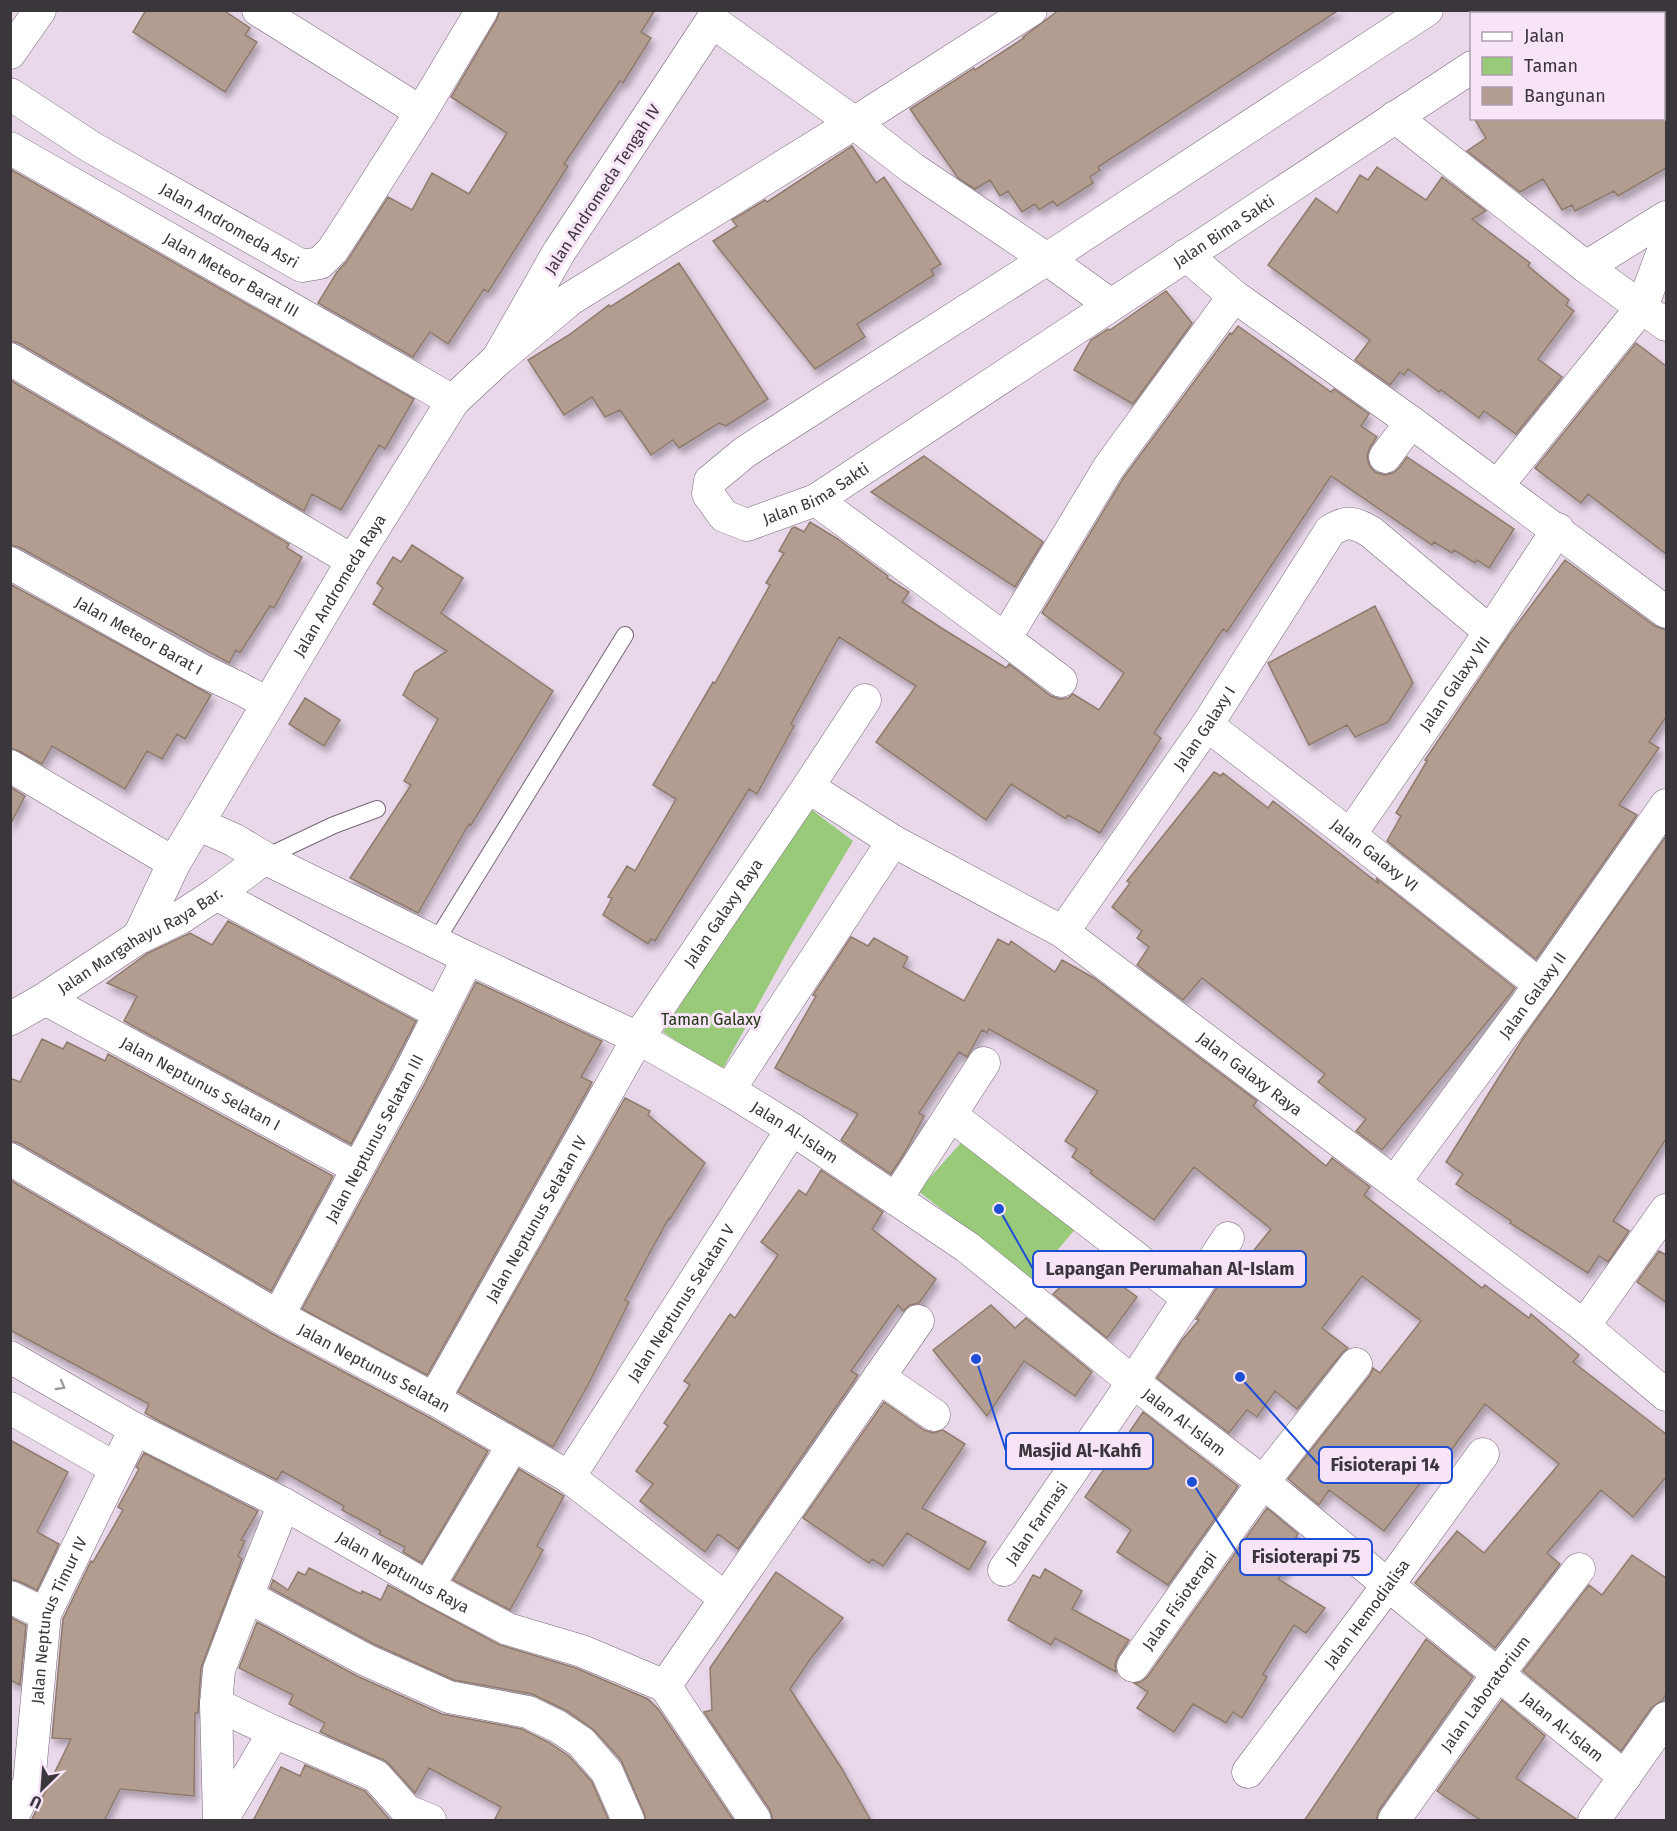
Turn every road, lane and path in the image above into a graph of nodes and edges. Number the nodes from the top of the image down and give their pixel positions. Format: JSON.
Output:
{"nodes":[{"id":1,"x":40,"y":10,"type":"edge"},
{"id":2,"x":258,"y":10,"type":"edge"},
{"id":3,"x":482,"y":10,"type":"edge"},
{"id":4,"x":1030,"y":10,"type":"edge"},
{"id":5,"x":1427,"y":10,"type":"edge"},
{"id":6,"x":710,"y":14,"type":"edge"},
{"id":7,"x":10,"y":54,"type":"edge"},
{"id":8,"x":1470,"y":68,"type":"edge"},
{"id":9,"x":10,"y":94,"type":"edge"},
{"id":10,"x":421,"y":112,"type":"junction"},
{"id":11,"x":1395,"y":117,"type":"junction"},
{"id":12,"x":854,"y":123,"type":"junction"},
{"id":13,"x":10,"y":148,"type":"edge"},
{"id":14,"x":1666,"y":217,"type":"edge"},
{"id":15,"x":1666,"y":243,"type":"edge"},
{"id":16,"x":1186,"y":255,"type":"junction"},
{"id":17,"x":1047,"y":259,"type":"junction"},
{"id":18,"x":1586,"y":267,"type":"junction"},
{"id":19,"x":1234,"y":296,"type":"junction"},
{"id":20,"x":1111,"y":305,"type":"junction"},
{"id":21,"x":1642,"y":307,"type":"junction"},
{"id":22,"x":1666,"y":325,"type":"edge"},
{"id":23,"x":10,"y":359,"type":"edge"},
{"id":24,"x":498,"y":359,"type":"junction"},
{"id":25,"x":453,"y":401,"type":"junction"},
{"id":26,"x":1411,"y":422,"type":"junction"},
{"id":27,"x":1385,"y":457,"type":"dead end"},
{"id":28,"x":1498,"y":485,"type":"junction"},
{"id":29,"x":816,"y":500,"type":"junction"},
{"id":30,"x":1558,"y":529,"type":"junction"},
{"id":31,"x":329,"y":547,"type":"junction"},
{"id":32,"x":10,"y":563,"type":"edge"},
{"id":33,"x":1666,"y":612,"type":"edge"},
{"id":34,"x":1490,"y":632,"type":"junction"},
{"id":35,"x":626,"y":635,"type":"dead end"},
{"id":36,"x":1005,"y":639,"type":"junction"},
{"id":37,"x":1061,"y":681,"type":"dead end"},
{"id":38,"x":255,"y":696,"type":"junction"},
{"id":39,"x":865,"y":700,"type":"dead end"},
{"id":40,"x":1207,"y":725,"type":"junction"},
{"id":41,"x":10,"y":766,"type":"edge"},
{"id":42,"x":808,"y":788,"type":"junction"},
{"id":43,"x":1666,"y":805,"type":"edge"},
{"id":44,"x":377,"y":809,"type":"dead end"},
{"id":45,"x":198,"y":824,"type":"junction"},
{"id":46,"x":1350,"y":835,"type":"junction"},
{"id":47,"x":893,"y":841,"type":"junction"},
{"id":48,"x":264,"y":858,"type":"junction"},
{"id":49,"x":174,"y":863,"type":"junction"},
{"id":50,"x":216,"y":894,"type":"junction"},
{"id":51,"x":1063,"y":932,"type":"junction"},
{"id":52,"x":139,"y":937,"type":"junction"},
{"id":53,"x":436,"y":941,"type":"junction"},
{"id":54,"x":468,"y":958,"type":"junction"},
{"id":55,"x":1540,"y":985,"type":"junction"},
{"id":56,"x":45,"y":999,"type":"junction"},
{"id":57,"x":439,"y":1013,"type":"junction"},
{"id":58,"x":11,"y":1019,"type":"edge"},
{"id":59,"x":638,"y":1038,"type":"junction"},
{"id":60,"x":984,"y":1063,"type":"dead end"},
{"id":61,"x":729,"y":1090,"type":"junction"},
{"id":62,"x":951,"y":1115,"type":"junction"},
{"id":63,"x":792,"y":1130,"type":"junction"},
{"id":64,"x":10,"y":1159,"type":"edge"},
{"id":65,"x":357,"y":1168,"type":"junction"},
{"id":66,"x":1395,"y":1182,"type":"junction"},
{"id":67,"x":896,"y":1198,"type":"junction"},
{"id":68,"x":1666,"y":1210,"type":"edge"},
{"id":69,"x":1228,"y":1238,"type":"dead end"},
{"id":70,"x":1188,"y":1298,"type":"junction"},
{"id":71,"x":278,"y":1316,"type":"junction"},
{"id":72,"x":918,"y":1321,"type":"dead end"},
{"id":73,"x":1584,"y":1326,"type":"junction"},
{"id":74,"x":10,"y":1357,"type":"edge"},
{"id":75,"x":1356,"y":1364,"type":"dead end"},
{"id":76,"x":879,"y":1377,"type":"junction"},
{"id":77,"x":1133,"y":1382,"type":"junction"},
{"id":78,"x":1666,"y":1395,"type":"edge"},
{"id":79,"x":434,"y":1399,"type":"junction"},
{"id":80,"x":10,"y":1408,"type":"edge"},
{"id":81,"x":934,"y":1416,"type":"dead end"},
{"id":82,"x":135,"y":1429,"type":"junction"},
{"id":83,"x":513,"y":1445,"type":"junction"},
{"id":84,"x":1483,"y":1454,"type":"dead end"},
{"id":85,"x":115,"y":1468,"type":"junction"},
{"id":86,"x":569,"y":1478,"type":"junction"},
{"id":87,"x":1263,"y":1482,"type":"junction"},
{"id":88,"x":284,"y":1504,"type":"junction"},
{"id":89,"x":1579,"y":1569,"type":"dead end"},
{"id":90,"x":1004,"y":1570,"type":"dead end"},
{"id":91,"x":1388,"y":1585,"type":"junction"},
{"id":92,"x":428,"y":1587,"type":"junction"},
{"id":93,"x":247,"y":1596,"type":"junction"},
{"id":94,"x":10,"y":1597,"type":"edge"},
{"id":95,"x":725,"y":1598,"type":"junction"},
{"id":96,"x":45,"y":1614,"type":"junction"},
{"id":97,"x":1133,"y":1666,"type":"dead end"},
{"id":98,"x":1498,"y":1674,"type":"junction"},
{"id":99,"x":665,"y":1686,"type":"junction"},
{"id":100,"x":216,"y":1704,"type":"junction"},
{"id":101,"x":1666,"y":1718,"type":"edge"},
{"id":102,"x":274,"y":1732,"type":"junction"},
{"id":103,"x":1248,"y":1772,"type":"dead end"},
{"id":104,"x":1625,"y":1777,"type":"junction"},
{"id":105,"x":20,"y":1779,"type":"edge"},
{"id":106,"x":415,"y":1818,"type":"edge"},
{"id":107,"x":11,"y":1821,"type":"edge"},
{"id":108,"x":220,"y":1821,"type":"edge"},
{"id":109,"x":628,"y":1821,"type":"edge"},
{"id":110,"x":755,"y":1821,"type":"edge"},
{"id":111,"x":1395,"y":1821,"type":"edge"},
{"id":112,"x":1594,"y":1821,"type":"edge"}],
"edges":[{"from":1,"to":7,"type":"street"},
{"from":2,"to":10,"type":"street"},
{"from":3,"to":10,"type":"street","name":"Jalan Andromeda Asri"},
{"from":4,"to":12,"type":"street"},
{"from":5,"to":17,"type":"street","name":"Jalan Bima Sakti"},
{"from":6,"to":12,"type":"street"},
{"from":6,"to":24,"type":"street","name":"Jalan Andromeda Tengah IV"},
{"from":8,"to":11,"type":"street","name":"Jalan Bima Sakti"},
{"from":9,"to":10,"type":"street","name":"Jalan Andromeda Asri"},
{"from":11,"to":16,"type":"street","name":"Jalan Bima Sakti"},
{"from":11,"to":18,"type":"street"},
{"from":12,"to":17,"type":"street"},
{"from":12,"to":24,"type":"street"},
{"from":13,"to":25,"type":"street","name":"Jalan Meteor Barat III"},
{"from":14,"to":18,"type":"street"},
{"from":15,"to":21,"type":"street"},
{"from":16,"to":19,"type":"street"},
{"from":16,"to":20,"type":"street","name":"Jalan Bima Sakti"},
{"from":17,"to":20,"type":"street"},
{"from":17,"to":29,"type":"street","name":"Jalan Bima Sakti"},
{"from":18,"to":21,"type":"street"},
{"from":19,"to":26,"type":"street"},
{"from":19,"to":36,"type":"street"},
{"from":20,"to":29,"type":"street","name":"Jalan Bima Sakti"},
{"from":21,"to":22,"type":"street"},
{"from":21,"to":28,"type":"street"},
{"from":23,"to":31,"type":"street"},
{"from":24,"to":25,"type":"street","name":"Jalan Andromeda Raya"},
{"from":25,"to":31,"type":"street","name":"Jalan Andromeda Raya"},
{"from":26,"to":27,"type":"street"},
{"from":26,"to":28,"type":"street"},
{"from":28,"to":30,"type":"street"},
{"from":29,"to":36,"type":"street"},
{"from":30,"to":33,"type":"street"},
{"from":30,"to":34,"type":"street","name":"Jalan Galaxy VII"},
{"from":31,"to":38,"type":"street","name":"Jalan Andromeda Raya"},
{"from":32,"to":38,"type":"street","name":"Jalan Meteor Barat I"},
{"from":34,"to":40,"type":"street","name":"Jalan Galaxy I"},
{"from":34,"to":46,"type":"street","name":"Jalan Galaxy VII"},
{"from":35,"to":53,"type":"lane"},
{"from":36,"to":37,"type":"street"},
{"from":38,"to":45,"type":"street","name":"Jalan Andromeda Raya"},
{"from":39,"to":42,"type":"street","name":"Jalan Galaxy Raya"},
{"from":40,"to":46,"type":"street","name":"Jalan Galaxy VI"},
{"from":40,"to":51,"type":"street","name":"Jalan Galaxy I"},
{"from":41,"to":49,"type":"street"},
{"from":42,"to":47,"type":"street","name":"Jalan Galaxy Raya"},
{"from":42,"to":59,"type":"street","name":"Jalan Galaxy Raya"},
{"from":43,"to":55,"type":"street","name":"Jalan Galaxy II"},
{"from":44,"to":48,"type":"lane"},
{"from":45,"to":48,"type":"street"},
{"from":45,"to":49,"type":"street","name":"Jalan Andromeda Raya"},
{"from":46,"to":55,"type":"street","name":"Jalan Galaxy VI"},
{"from":47,"to":51,"type":"street","name":"Jalan Galaxy Raya"},
{"from":47,"to":61,"type":"street"},
{"from":48,"to":50,"type":"street","name":"Jalan Margahayu Raya Bar."},
{"from":48,"to":53,"type":"street","name":"Jalan Al-Islam"},
{"from":49,"to":52,"type":"street","name":"Jalan Andromeda Raya"},
{"from":50,"to":52,"type":"street","name":"Jalan Margahayu Raya Bar."},
{"from":50,"to":57,"type":"street"},
{"from":51,"to":66,"type":"street","name":"Jalan Galaxy Raya"},
{"from":52,"to":56,"type":"street","name":"Jalan Margahayu Raya Bar."},
{"from":53,"to":54,"type":"street","name":"Jalan Al-Islam"},
{"from":54,"to":57,"type":"street","name":"Jalan Neptunus Selatan III"},
{"from":54,"to":59,"type":"street","name":"Jalan Al-Islam"},
{"from":55,"to":66,"type":"street","name":"Jalan Galaxy II"},
{"from":56,"to":58,"type":"street","name":"Jalan Margahayu Raya Bar."},
{"from":56,"to":65,"type":"street","name":"Jalan Neptunus Selatan I"},
{"from":57,"to":65,"type":"street","name":"Jalan Neptunus Selatan III"},
{"from":59,"to":61,"type":"street","name":"Jalan Al-Islam"},
{"from":59,"to":79,"type":"street","name":"Jalan Neptunus Selatan IV"},
{"from":60,"to":62,"type":"street"},
{"from":61,"to":63,"type":"street","name":"Jalan Al-Islam"},
{"from":62,"to":67,"type":"street"},
{"from":62,"to":70,"type":"street"},
{"from":63,"to":67,"type":"street","name":"Jalan Al-Islam"},
{"from":63,"to":86,"type":"street","name":"Jalan Neptunus Selatan V"},
{"from":64,"to":71,"type":"street","name":"Jalan Neptunus Selatan"},
{"from":65,"to":71,"type":"street","name":"Jalan Neptunus Selatan III"},
{"from":66,"to":73,"type":"street","name":"Jalan Galaxy Raya"},
{"from":67,"to":77,"type":"street","name":"Jalan Al-Islam"},
{"from":68,"to":73,"type":"street"},
{"from":69,"to":70,"type":"street","name":"Jalan Farmasi"},
{"from":70,"to":77,"type":"street","name":"Jalan Farmasi"},
{"from":71,"to":79,"type":"street","name":"Jalan Neptunus Selatan"},
{"from":72,"to":76,"type":"street"},
{"from":73,"to":78,"type":"street","name":"Jalan Galaxy Raya"},
{"from":74,"to":82,"type":"street","name":"Jalan Neptunus Raya","one_way":true},
{"from":75,"to":87,"type":"street","name":"Jalan Fisioterapi"},
{"from":76,"to":81,"type":"street"},
{"from":76,"to":95,"type":"street"},
{"from":77,"to":87,"type":"street","name":"Jalan Al-Islam"},
{"from":77,"to":90,"type":"street","name":"Jalan Farmasi"},
{"from":79,"to":83,"type":"street","name":"Jalan Neptunus Selatan"},
{"from":80,"to":85,"type":"street"},
{"from":82,"to":85,"type":"street","name":"Jalan Neptunus Timur IV"},
{"from":82,"to":88,"type":"street","name":"Jalan Neptunus Raya"},
{"from":83,"to":86,"type":"street","name":"Jalan Neptunus Selatan"},
{"from":83,"to":92,"type":"street"},
{"from":84,"to":91,"type":"street","name":"Jalan Hemodialisa"},
{"from":85,"to":96,"type":"street","name":"Jalan Neptunus Timur IV"},
{"from":86,"to":95,"type":"street","name":"Jalan Neptunus Selatan"},
{"from":87,"to":91,"type":"street","name":"Jalan Al-Islam"},
{"from":87,"to":97,"type":"street","name":"Jalan Fisioterapi"},
{"from":88,"to":92,"type":"street","name":"Jalan Neptunus Raya"},
{"from":88,"to":93,"type":"street"},
{"from":89,"to":98,"type":"street","name":"Jalan Laboratorium"},
{"from":91,"to":98,"type":"street","name":"Jalan Al-Islam"},
{"from":91,"to":103,"type":"street","name":"Jalan Hemodialisa"},
{"from":92,"to":99,"type":"street","name":"Jalan Neptunus Raya"},
{"from":93,"to":100,"type":"street"},
{"from":93,"to":109,"type":"street"},
{"from":94,"to":96,"type":"street"},
{"from":95,"to":99,"type":"street"},
{"from":96,"to":105,"type":"street","name":"Jalan Neptunus Timur IV"},
{"from":98,"to":104,"type":"street","name":"Jalan Al-Islam"},
{"from":98,"to":111,"type":"street","name":"Jalan Laboratorium"},
{"from":99,"to":110,"type":"street"},
{"from":100,"to":102,"type":"street"},
{"from":100,"to":108,"type":"street"},
{"from":101,"to":104,"type":"street"},
{"from":102,"to":106,"type":"street"},
{"from":102,"to":108,"type":"street"},
{"from":104,"to":112,"type":"street"},
{"from":105,"to":107,"type":"street","name":"Jalan Neptunus Timur IV"}]}
